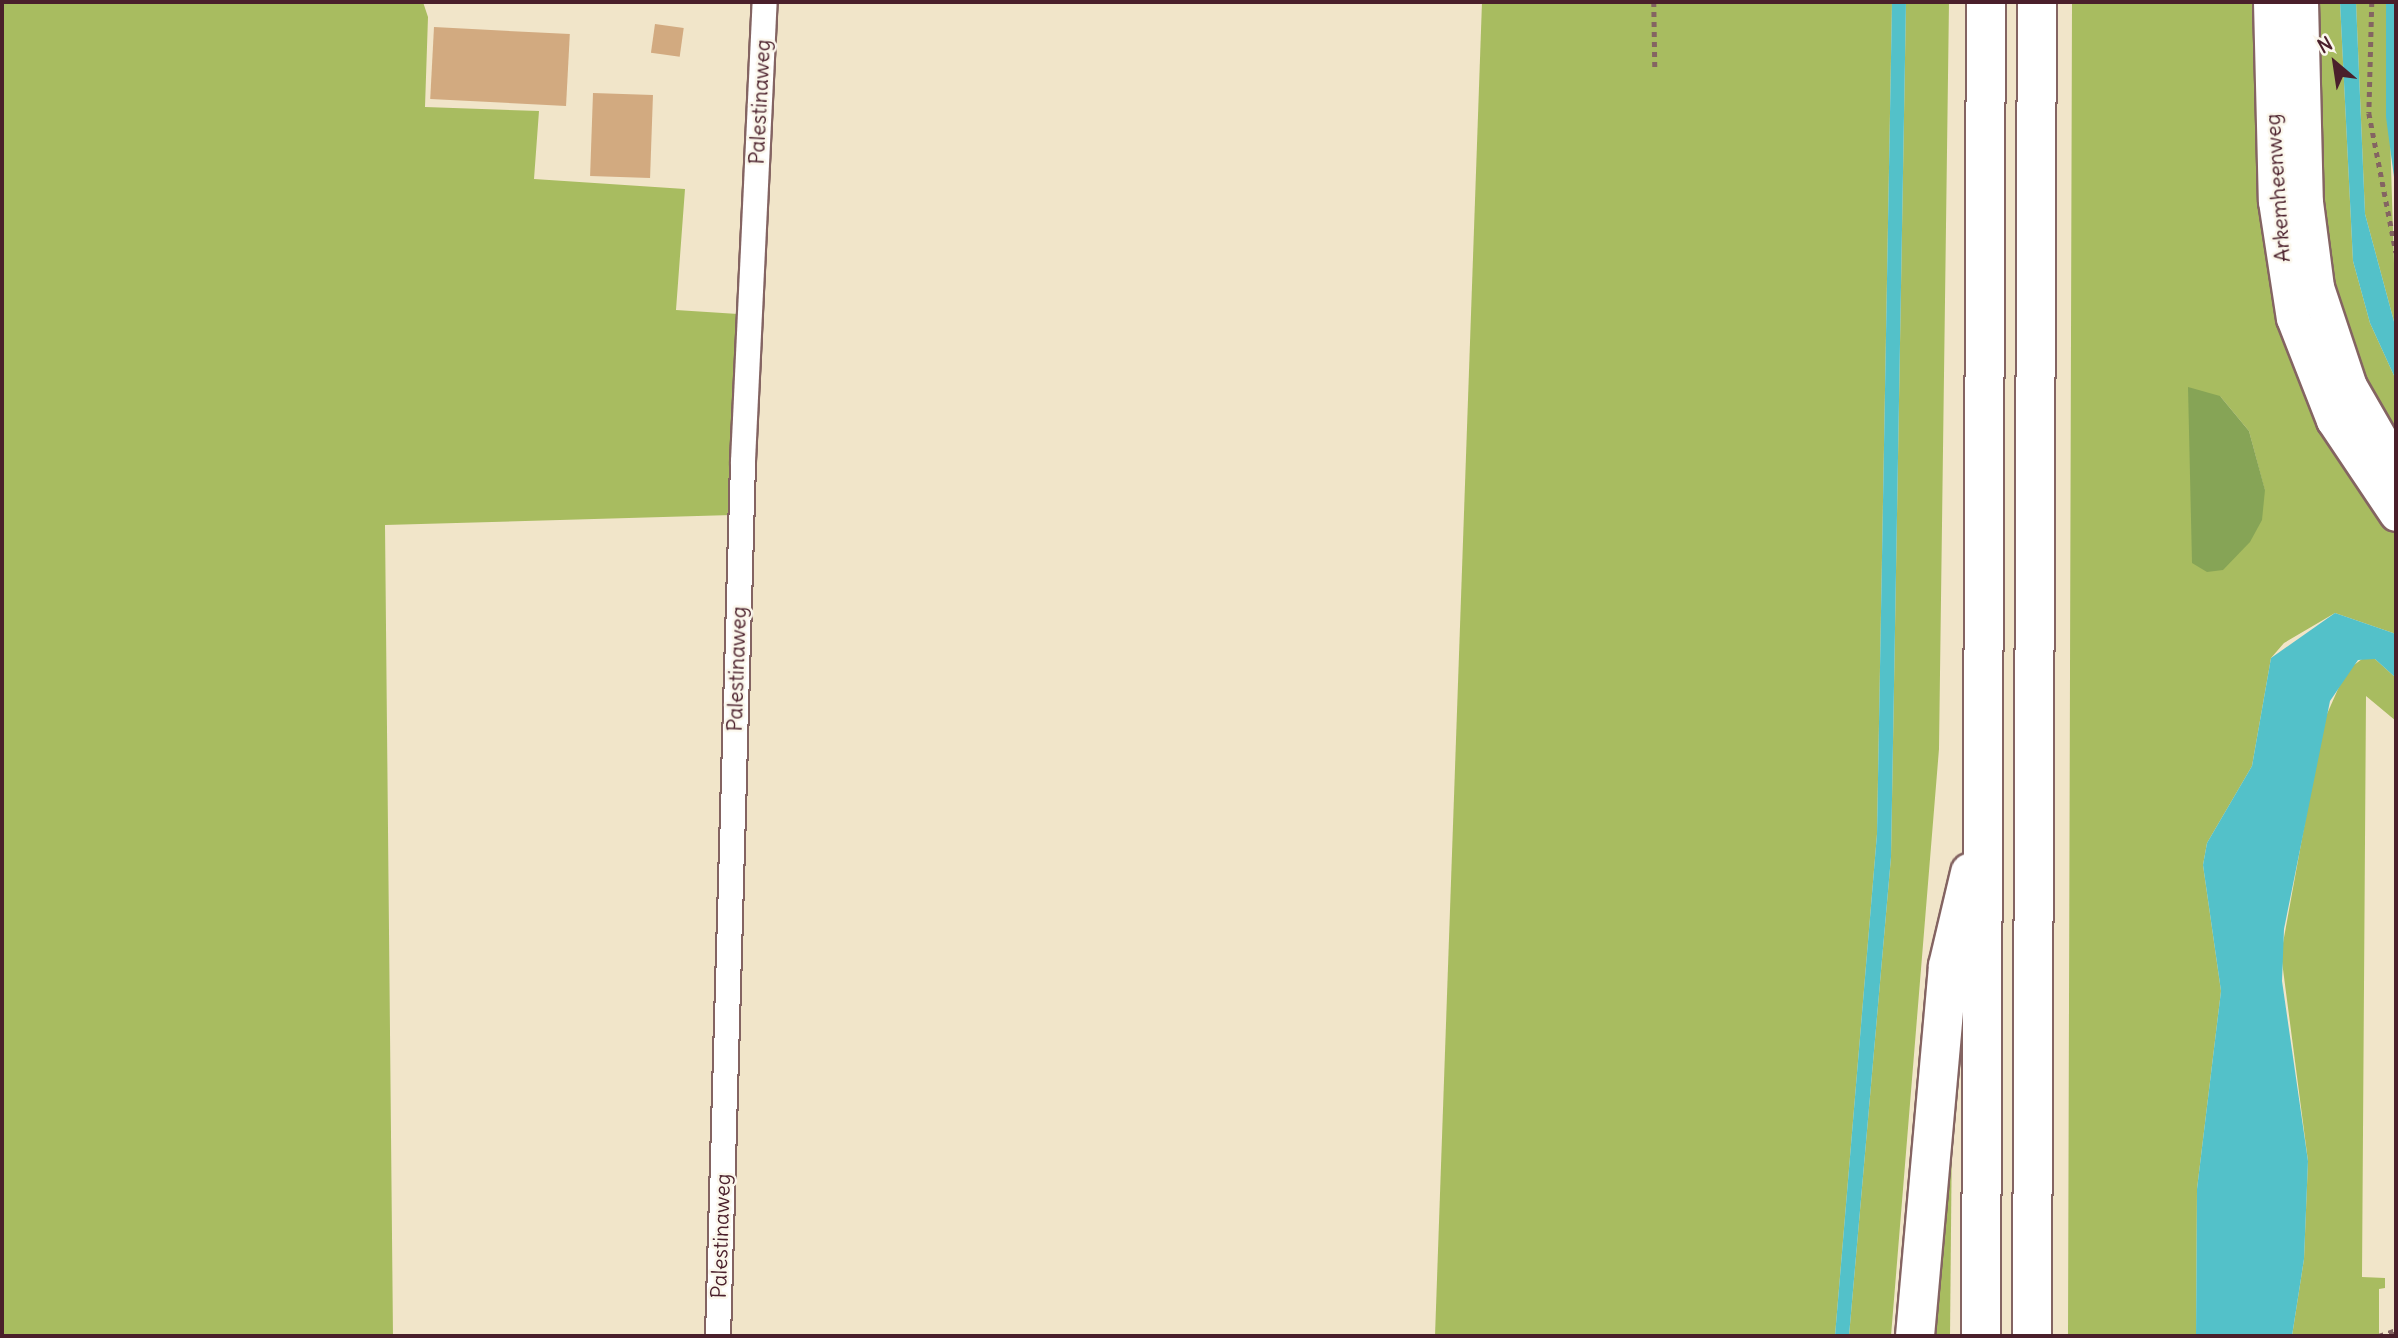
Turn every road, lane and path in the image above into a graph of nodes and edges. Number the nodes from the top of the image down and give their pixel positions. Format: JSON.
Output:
{"nodes":[{"id":1,"x":765,"y":2,"type":"edge"},
{"id":2,"x":1654,"y":2,"type":"edge"},
{"id":3,"x":1986,"y":2,"type":"edge"},
{"id":4,"x":2037,"y":2,"type":"edge"},
{"id":5,"x":2270,"y":2,"type":"edge"},
{"id":6,"x":2301,"y":2,"type":"edge"},
{"id":7,"x":2372,"y":2,"type":"edge"},
{"id":8,"x":1655,"y":69,"type":"dead end"},
{"id":9,"x":2396,"y":252,"type":"edge"},
{"id":10,"x":2396,"y":466,"type":"edge"},
{"id":11,"x":2396,"y":514,"type":"edge"},
{"id":12,"x":1986,"y":805,"type":"junction"},
{"id":13,"x":2396,"y":1330,"type":"edge"},
{"id":14,"x":718,"y":1336,"type":"edge"},
{"id":15,"x":1915,"y":1336,"type":"edge"},
{"id":16,"x":1981,"y":1336,"type":"edge"},
{"id":17,"x":2032,"y":1336,"type":"edge"},
{"id":18,"x":2379,"y":1336,"type":"edge"}],
"edges":[{"from":1,"to":14,"type":"street","name":"Palestinaweg"},
{"from":2,"to":8,"type":"path"},
{"from":3,"to":12,"type":"highway"},
{"from":4,"to":17,"type":"highway"},
{"from":5,"to":11,"type":"main road","name":"Arkemheenweg"},
{"from":6,"to":10,"type":"main road","name":"Arkemheenweg"},
{"from":7,"to":9,"type":"path"},
{"from":12,"to":15,"type":"highway"},
{"from":12,"to":16,"type":"highway"},
{"from":13,"to":18,"type":"path"}]}
